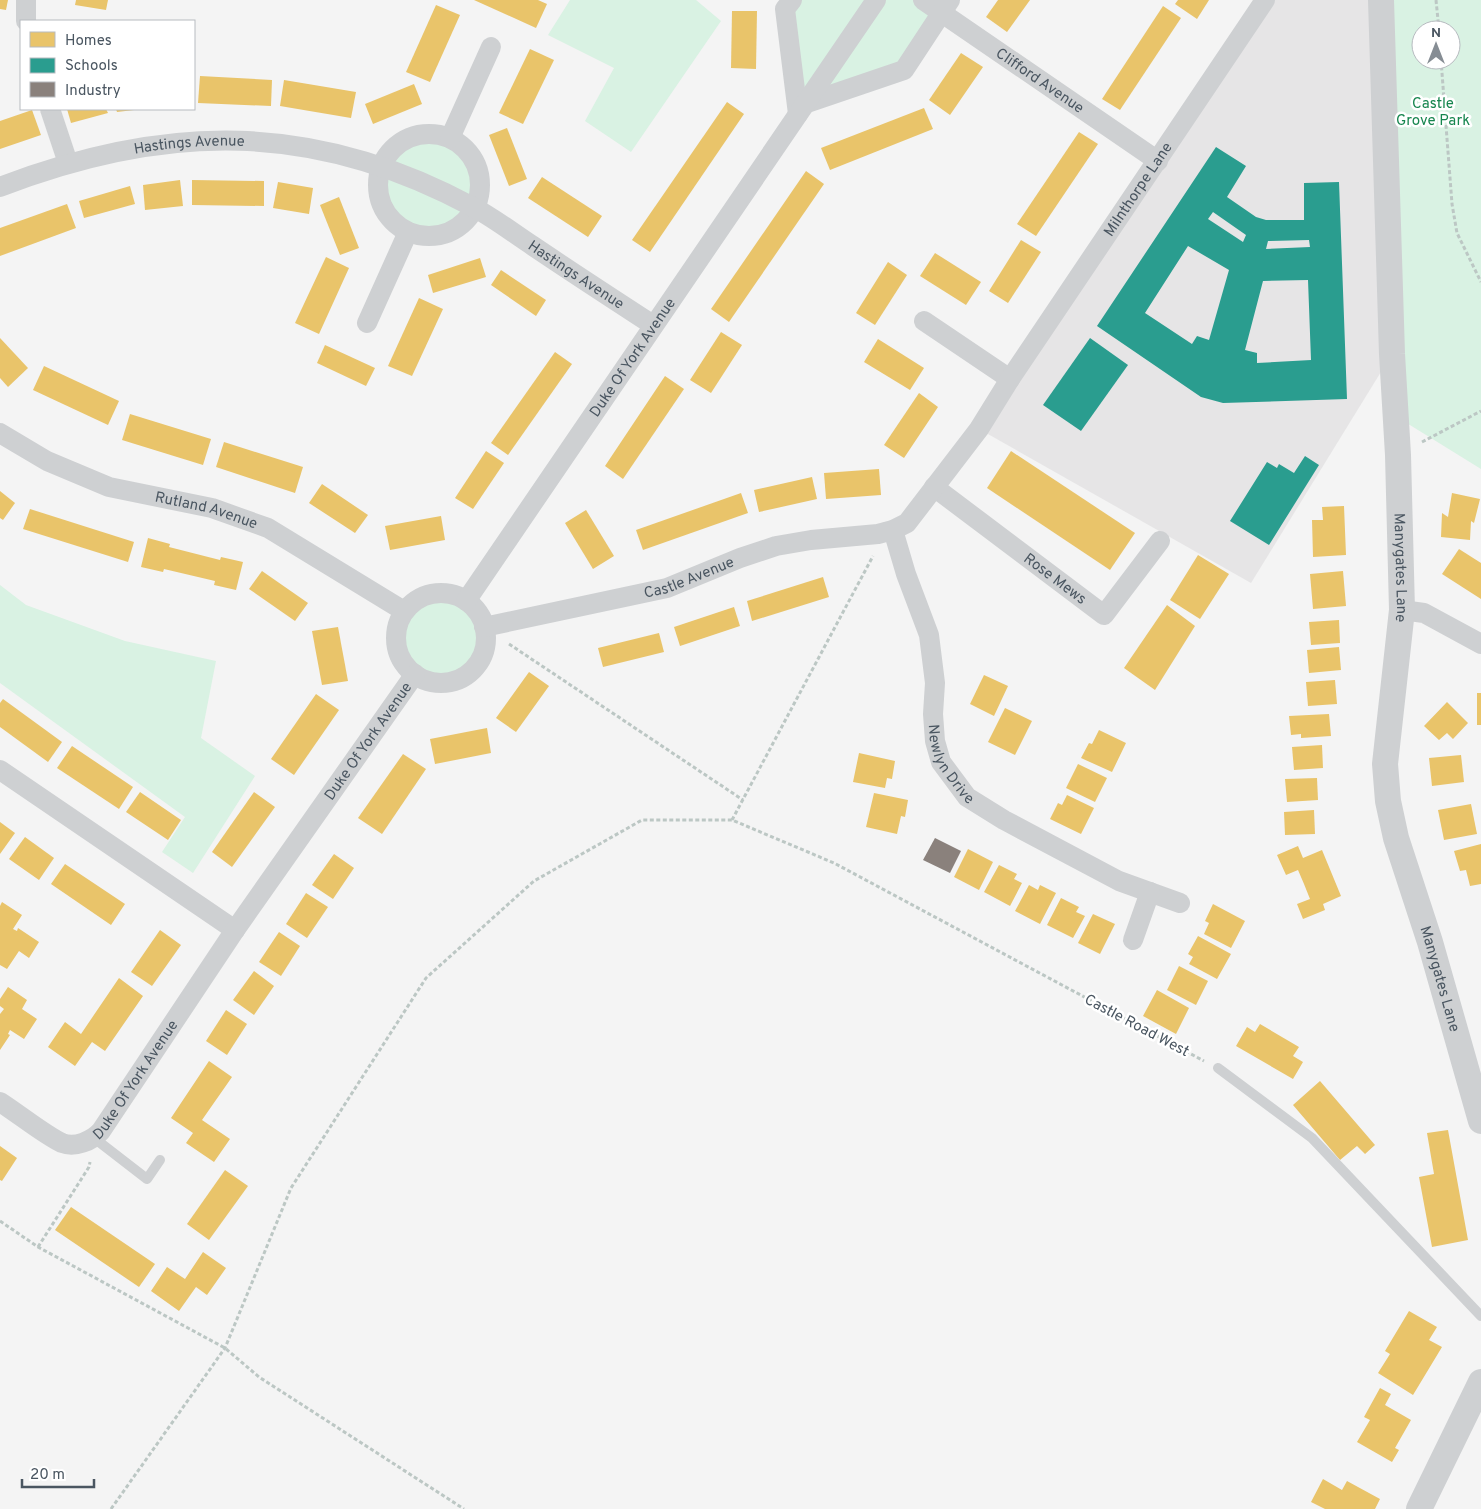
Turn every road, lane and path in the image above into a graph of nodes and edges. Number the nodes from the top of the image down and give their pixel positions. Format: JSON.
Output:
{"nodes":[{"id":1,"x":26,"y":0,"type":"edge"},
{"id":2,"x":792,"y":0,"type":"edge"},
{"id":3,"x":876,"y":0,"type":"edge"},
{"id":4,"x":923,"y":0,"type":"edge"},
{"id":5,"x":1265,"y":0,"type":"edge"},
{"id":6,"x":1381,"y":0,"type":"edge"},
{"id":7,"x":1436,"y":0,"type":"edge"},
{"id":8,"x":946,"y":6,"type":"edge"},
{"id":9,"x":26,"y":20,"type":"edge"},
{"id":10,"x":1438,"y":20,"type":"edge"},
{"id":11,"x":490,"y":47,"type":"dead end"},
{"id":12,"x":1442,"y":70,"type":"edge"},
{"id":13,"x":801,"y":109,"type":"junction"},
{"id":14,"x":50,"y":110,"type":"edge"},
{"id":15,"x":450,"y":138,"type":"junction"},
{"id":16,"x":1158,"y":161,"type":"junction"},
{"id":17,"x":68,"y":163,"type":"junction"},
{"id":18,"x":381,"y":166,"type":"junction"},
{"id":19,"x":0,"y":187,"type":"edge"},
{"id":20,"x":474,"y":208,"type":"junction"},
{"id":21,"x":408,"y":232,"type":"junction"},
{"id":22,"x":1481,"y":282,"type":"edge"},
{"id":23,"x":924,"y":321,"type":"dead end"},
{"id":24,"x":367,"y":323,"type":"dead end"},
{"id":25,"x":653,"y":325,"type":"junction"},
{"id":26,"x":1010,"y":378,"type":"junction"},
{"id":27,"x":1481,"y":412,"type":"edge"},
{"id":28,"x":0,"y":433,"type":"edge"},
{"id":29,"x":1398,"y":455,"type":"junction"},
{"id":30,"x":934,"y":487,"type":"junction"},
{"id":31,"x":893,"y":530,"type":"junction"},
{"id":32,"x":1160,"y":541,"type":"dead end"},
{"id":33,"x":466,"y":601,"type":"junction"},
{"id":34,"x":1402,"y":610,"type":"junction"},
{"id":35,"x":404,"y":612,"type":"junction"},
{"id":36,"x":484,"y":628,"type":"junction"},
{"id":37,"x":1481,"y":644,"type":"edge"},
{"id":38,"x":415,"y":674,"type":"junction"},
{"id":39,"x":0,"y":770,"type":"edge"},
{"id":40,"x":743,"y":800,"type":"junction"},
{"id":41,"x":732,"y":820,"type":"junction"},
{"id":42,"x":1150,"y":892,"type":"junction"},
{"id":43,"x":1180,"y":903,"type":"dead end"},
{"id":44,"x":234,"y":930,"type":"junction"},
{"id":45,"x":1133,"y":940,"type":"dead end"},
{"id":46,"x":1218,"y":1068,"type":"joint"},
{"id":47,"x":0,"y":1102,"type":"edge"},
{"id":48,"x":1481,"y":1121,"type":"edge"},
{"id":49,"x":94,"y":1138,"type":"junction"},
{"id":50,"x":160,"y":1160,"type":"dead end"},
{"id":51,"x":0,"y":1221,"type":"edge"},
{"id":52,"x":38,"y":1247,"type":"junction"},
{"id":53,"x":1481,"y":1316,"type":"edge"},
{"id":54,"x":225,"y":1348,"type":"junction"},
{"id":55,"x":1481,"y":1382,"type":"edge"},
{"id":56,"x":111,"y":1509,"type":"edge"},
{"id":57,"x":464,"y":1509,"type":"edge"},
{"id":58,"x":1418,"y":1509,"type":"edge"}],
"edges":[{"from":1,"to":9,"type":"street"},
{"from":2,"to":13,"type":"street"},
{"from":3,"to":13,"type":"street","name":"Duke Of York Avenue"},
{"from":4,"to":8,"type":"street","name":"Clifford Avenue"},
{"from":5,"to":16,"type":"street","name":"Milnthorpe Lane"},
{"from":6,"to":29,"type":"street","name":"Manygates Lane"},
{"from":7,"to":10,"type":"path"},
{"from":8,"to":13,"type":"street"},
{"from":8,"to":16,"type":"street","name":"Clifford Avenue"},
{"from":11,"to":15,"type":"street"},
{"from":12,"to":22,"type":"path"},
{"from":13,"to":25,"type":"street","name":"Duke Of York Avenue"},
{"from":14,"to":17,"type":"street"},
{"from":15,"to":18,"type":"street"},
{"from":15,"to":20,"type":"street"},
{"from":16,"to":26,"type":"street","name":"Milnthorpe Lane"},
{"from":17,"to":18,"type":"street","name":"Hastings Avenue"},
{"from":17,"to":19,"type":"street","name":"Hastings Avenue"},
{"from":18,"to":20,"type":"street","name":"Hastings Avenue"},
{"from":18,"to":21,"type":"street"},
{"from":20,"to":21,"type":"street"},
{"from":20,"to":25,"type":"street","name":"Hastings Avenue"},
{"from":21,"to":24,"type":"street"},
{"from":23,"to":26,"type":"street"},
{"from":25,"to":33,"type":"street","name":"Duke Of York Avenue"},
{"from":26,"to":30,"type":"street","name":"Milnthorpe Lane"},
{"from":27,"to":29,"type":"path"},
{"from":28,"to":35,"type":"street","name":"Rutland Avenue"},
{"from":29,"to":34,"type":"street","name":"Manygates Lane"},
{"from":30,"to":31,"type":"street","name":"Milnthorpe Lane"},
{"from":30,"to":32,"type":"street","name":"Rose Mews"},
{"from":31,"to":36,"type":"street","name":"Castle Avenue"},
{"from":31,"to":40,"type":"path"},
{"from":31,"to":42,"type":"street","name":"Newlyn Drive"},
{"from":33,"to":35,"type":"street"},
{"from":33,"to":36,"type":"street"},
{"from":34,"to":37,"type":"street"},
{"from":34,"to":48,"type":"street","name":"Manygates Lane"},
{"from":35,"to":38,"type":"street","name":"Duke Of York Avenue"},
{"from":36,"to":38,"type":"street","name":"Duke Of York Avenue"},
{"from":36,"to":40,"type":"path"},
{"from":38,"to":44,"type":"street","name":"Duke Of York Avenue"},
{"from":39,"to":44,"type":"street"},
{"from":40,"to":41,"type":"path"},
{"from":41,"to":46,"type":"path","name":"Castle Road West"},
{"from":41,"to":54,"type":"path"},
{"from":42,"to":43,"type":"street","name":"Newlyn Drive"},
{"from":42,"to":45,"type":"street"},
{"from":44,"to":49,"type":"street","name":"Duke Of York Avenue"},
{"from":46,"to":53,"type":"lane"},
{"from":47,"to":49,"type":"street","name":"Duke Of York Avenue"},
{"from":49,"to":50,"type":"lane"},
{"from":49,"to":52,"type":"path"},
{"from":51,"to":52,"type":"path"},
{"from":52,"to":54,"type":"path"},
{"from":54,"to":56,"type":"path"},
{"from":54,"to":57,"type":"path"},
{"from":55,"to":58,"type":"street"}]}
